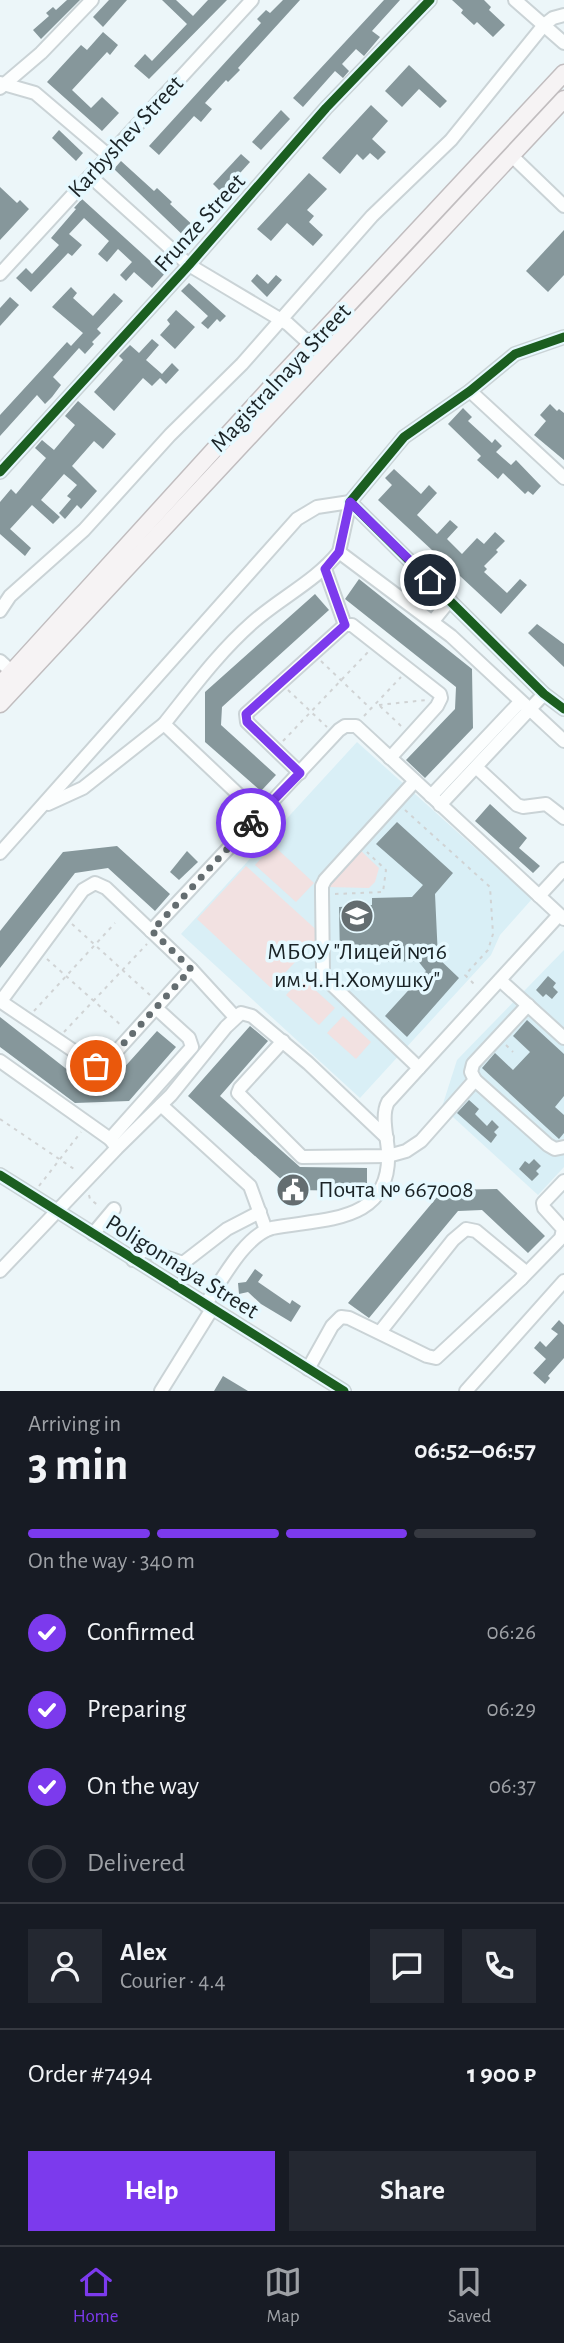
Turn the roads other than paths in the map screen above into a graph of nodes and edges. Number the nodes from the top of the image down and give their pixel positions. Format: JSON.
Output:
{"nodes":[{"id":1,"x":92,"y":0,"type":"edge"},
{"id":2,"x":252,"y":0,"type":"edge"},
{"id":3,"x":430,"y":0,"type":"edge"},
{"id":4,"x":515,"y":0,"type":"edge"},
{"id":5,"x":564,"y":15,"type":"edge"},
{"id":6,"x":544,"y":25,"type":"junction"},
{"id":7,"x":564,"y":43,"type":"edge"},
{"id":8,"x":564,"y":73,"type":"edge"},
{"id":9,"x":1,"y":85,"type":"edge"},
{"id":10,"x":564,"y":99,"type":"edge"},
{"id":11,"x":108,"y":155,"type":"junction"},
{"id":12,"x":511,"y":155,"type":"junction"},
{"id":13,"x":90,"y":176,"type":"junction"},
{"id":14,"x":564,"y":206,"type":"edge"},
{"id":15,"x":190,"y":265,"type":"junction"},
{"id":16,"x":0,"y":274,"type":"edge"},
{"id":17,"x":279,"y":319,"type":"junction"},
{"id":18,"x":564,"y":337,"type":"edge"},
{"id":19,"x":311,"y":345,"type":"junction"},
{"id":20,"x":470,"y":391,"type":"junction"},
{"id":21,"x":0,"y":472,"type":"edge"},
{"id":22,"x":564,"y":478,"type":"edge"},
{"id":23,"x":350,"y":502,"type":"junction"},
{"id":24,"x":339,"y":552,"type":"junction"},
{"id":25,"x":325,"y":569,"type":"junction"},
{"id":26,"x":450,"y":600,"type":"junction"},
{"id":27,"x":0,"y":611,"type":"edge"},
{"id":28,"x":432,"y":621,"type":"junction"},
{"id":29,"x":345,"y":625,"type":"junction"},
{"id":30,"x":6,"y":666,"type":"edge"},
{"id":31,"x":0,"y":685,"type":"edge"},
{"id":32,"x":544,"y":694,"type":"junction"},
{"id":33,"x":0,"y":704,"type":"edge"},
{"id":34,"x":525,"y":706,"type":"junction"},
{"id":35,"x":564,"y":709,"type":"edge"},
{"id":36,"x":164,"y":724,"type":"junction"},
{"id":37,"x":564,"y":741,"type":"edge"},
{"id":38,"x":390,"y":758,"type":"junction"},
{"id":39,"x":476,"y":767,"type":"junction"},
{"id":40,"x":300,"y":773,"type":"junction"},
{"id":41,"x":415,"y":781,"type":"junction"},
{"id":42,"x":435,"y":800,"type":"junction"},
{"id":43,"x":41,"y":807,"type":"junction"},
{"id":44,"x":259,"y":814,"type":"junction"},
{"id":45,"x":564,"y":818,"type":"edge"},
{"id":46,"x":0,"y":853,"type":"edge"},
{"id":47,"x":564,"y":869,"type":"edge"},
{"id":48,"x":539,"y":896,"type":"junction"},
{"id":49,"x":562,"y":917,"type":"edge"},
{"id":50,"x":153,"y":933,"type":"junction"},
{"id":51,"x":191,"y":969,"type":"junction"},
{"id":52,"x":500,"y":980,"type":"junction"},
{"id":53,"x":0,"y":1001,"type":"edge"},
{"id":54,"x":528,"y":1005,"type":"junction"},
{"id":55,"x":158,"y":1006,"type":"junction"},
{"id":56,"x":235,"y":1017,"type":"junction"},
{"id":57,"x":564,"y":1038,"type":"edge"},
{"id":58,"x":282,"y":1041,"type":"junction"},
{"id":59,"x":0,"y":1061,"type":"edge"},
{"id":60,"x":419,"y":1068,"type":"junction"},
{"id":61,"x":475,"y":1080,"type":"junction"},
{"id":62,"x":161,"y":1105,"type":"junction"},
{"id":63,"x":387,"y":1138,"type":"junction"},
{"id":64,"x":113,"y":1143,"type":"junction"},
{"id":65,"x":564,"y":1147,"type":"edge"},
{"id":66,"x":388,"y":1156,"type":"junction"},
{"id":67,"x":1,"y":1177,"type":"edge"},
{"id":68,"x":564,"y":1181,"type":"edge"},
{"id":69,"x":56,"y":1210,"type":"junction"},
{"id":70,"x":112,"y":1212,"type":"road end"},
{"id":71,"x":260,"y":1212,"type":"junction"},
{"id":72,"x":266,"y":1230,"type":"junction"},
{"id":73,"x":93,"y":1234,"type":"junction"},
{"id":74,"x":134,"y":1260,"type":"junction"},
{"id":75,"x":0,"y":1271,"type":"edge"},
{"id":76,"x":521,"y":1279,"type":"junction"},
{"id":77,"x":564,"y":1281,"type":"edge"},
{"id":78,"x":208,"y":1307,"type":"junction"},
{"id":79,"x":380,"y":1332,"type":"junction"},
{"id":80,"x":309,"y":1369,"type":"junction"},
{"id":81,"x":161,"y":1391,"type":"edge"},
{"id":82,"x":344,"y":1391,"type":"edge"},
{"id":83,"x":466,"y":1391,"type":"edge"}],
"edges":[{"from":1,"to":9,"type":"street"},
{"from":2,"to":11,"type":"street","name":"Karbyshev Street"},
{"from":3,"to":15,"type":"street","name":"Frunze Street"},
{"from":4,"to":6,"type":"street"},
{"from":5,"to":6,"type":"street"},
{"from":6,"to":7,"type":"street"},
{"from":6,"to":17,"type":"street"},
{"from":8,"to":19,"type":"main road","name":"Magistralnaya Street"},
{"from":9,"to":11,"type":"street"},
{"from":10,"to":12,"type":"main road","name":"Magistralnaya Street"},
{"from":11,"to":13,"type":"street","name":"Karbyshev Street"},
{"from":12,"to":14,"type":"street"},
{"from":12,"to":33,"type":"main road","name":"Magistralnaya Street"},
{"from":13,"to":15,"type":"street"},
{"from":13,"to":16,"type":"street","name":"Karbyshev Street"},
{"from":15,"to":17,"type":"street"},
{"from":15,"to":21,"type":"street","name":"Frunze Street"},
{"from":17,"to":19,"type":"street"},
{"from":17,"to":27,"type":"street"},
{"from":18,"to":20,"type":"street"},
{"from":19,"to":30,"type":"main road","name":"Magistralnaya Street"},
{"from":20,"to":22,"type":"street"},
{"from":20,"to":23,"type":"street"},
{"from":23,"to":24,"type":"street"},
{"from":23,"to":26,"type":"street"},
{"from":23,"to":43,"type":"street"},
{"from":24,"to":25,"type":"street"},
{"from":24,"to":28,"type":"street"},
{"from":25,"to":29,"type":"street"},
{"from":25,"to":36,"type":"street"},
{"from":26,"to":28,"type":"street"},
{"from":26,"to":32,"type":"street"},
{"from":28,"to":34,"type":"street"},
{"from":29,"to":38,"type":"street"},
{"from":29,"to":40,"type":"street"},
{"from":30,"to":31,"type":"main road","name":"Magistralnaya Street"},
{"from":32,"to":34,"type":"street"},
{"from":32,"to":35,"type":"street"},
{"from":34,"to":37,"type":"street"},
{"from":34,"to":39,"type":"street"},
{"from":34,"to":42,"type":"street"},
{"from":36,"to":43,"type":"street"},
{"from":36,"to":44,"type":"street"},
{"from":38,"to":40,"type":"street"},
{"from":38,"to":41,"type":"street"},
{"from":39,"to":42,"type":"street"},
{"from":39,"to":45,"type":"street"},
{"from":40,"to":44,"type":"street"},
{"from":41,"to":42,"type":"street"},
{"from":41,"to":60,"type":"street"},
{"from":42,"to":48,"type":"street"},
{"from":43,"to":46,"type":"street"},
{"from":44,"to":50,"type":"street"},
{"from":47,"to":48,"type":"street"},
{"from":48,"to":49,"type":"street"},
{"from":49,"to":52,"type":"street"},
{"from":50,"to":51,"type":"street"},
{"from":50,"to":53,"type":"street"},
{"from":51,"to":55,"type":"street"},
{"from":51,"to":56,"type":"street"},
{"from":52,"to":54,"type":"street"},
{"from":52,"to":60,"type":"street"},
{"from":53,"to":55,"type":"street"},
{"from":54,"to":57,"type":"street"},
{"from":54,"to":61,"type":"street"},
{"from":55,"to":64,"type":"street"},
{"from":56,"to":58,"type":"street"},
{"from":56,"to":62,"type":"street"},
{"from":58,"to":63,"type":"street"},
{"from":58,"to":66,"type":"street"},
{"from":59,"to":64,"type":"street"},
{"from":60,"to":63,"type":"street"},
{"from":61,"to":65,"type":"street"},
{"from":61,"to":66,"type":"street"},
{"from":62,"to":64,"type":"street"},
{"from":62,"to":71,"type":"street"},
{"from":63,"to":66,"type":"street"},
{"from":64,"to":69,"type":"street"},
{"from":66,"to":72,"type":"street"},
{"from":67,"to":69,"type":"street","name":"Poligonnaya Street"},
{"from":68,"to":76,"type":"street"},
{"from":69,"to":73,"type":"street","name":"Poligonnaya Street"},
{"from":69,"to":75,"type":"street"},
{"from":70,"to":73,"type":"street"},
{"from":71,"to":72,"type":"street"},
{"from":71,"to":74,"type":"street"},
{"from":72,"to":78,"type":"street"},
{"from":73,"to":74,"type":"street","name":"Poligonnaya Street"},
{"from":74,"to":78,"type":"street","name":"Poligonnaya Street"},
{"from":76,"to":79,"type":"street"},
{"from":76,"to":79,"type":"street"},
{"from":77,"to":83,"type":"street"},
{"from":78,"to":80,"type":"street","name":"Poligonnaya Street"},
{"from":78,"to":81,"type":"street"},
{"from":79,"to":80,"type":"street"},
{"from":80,"to":82,"type":"street","name":"Poligonnaya Street"}]}
